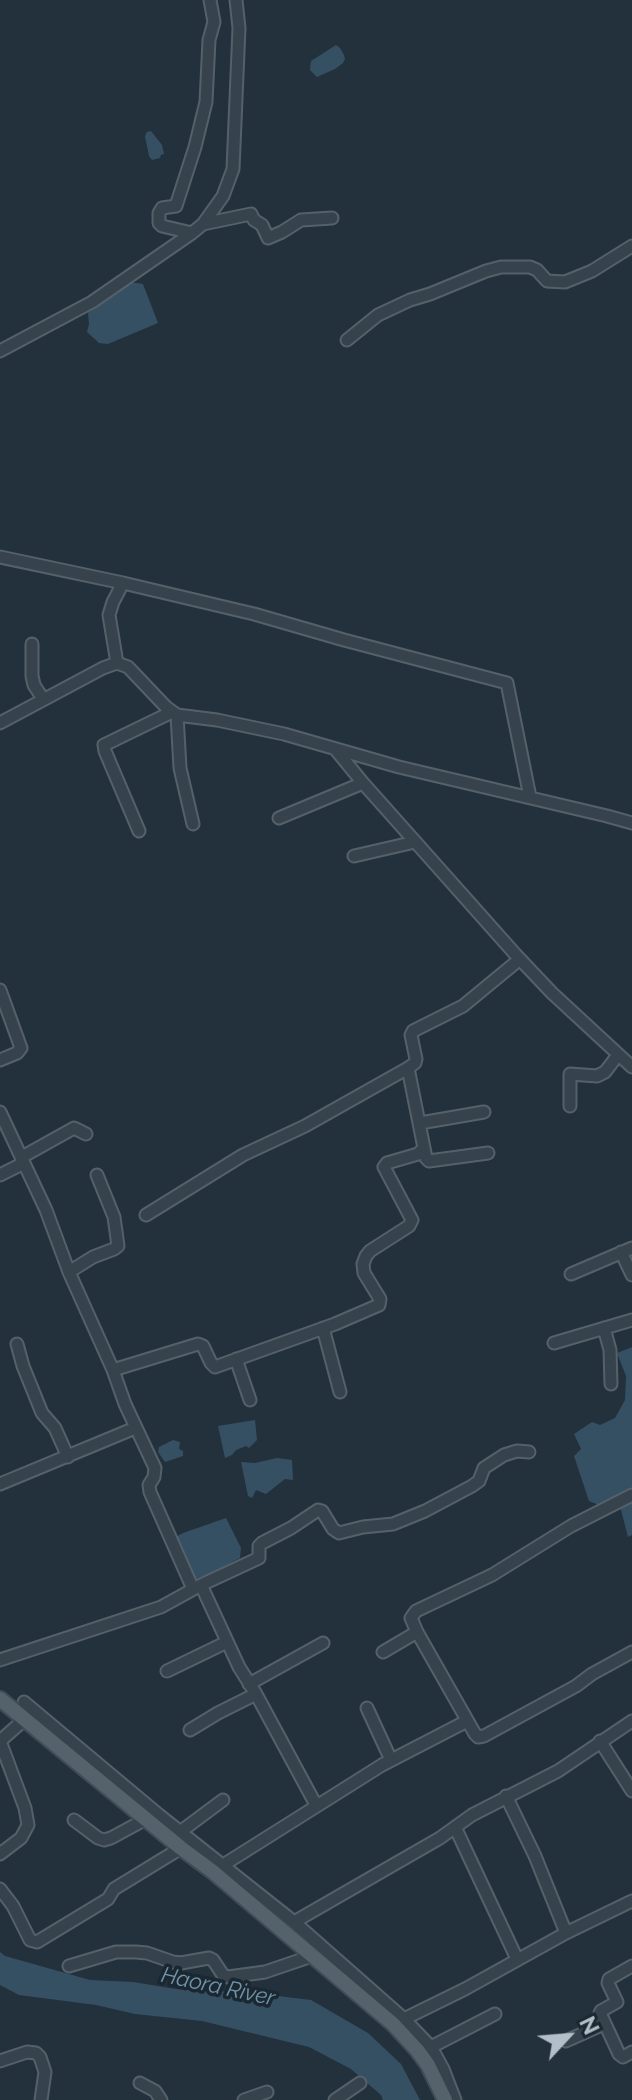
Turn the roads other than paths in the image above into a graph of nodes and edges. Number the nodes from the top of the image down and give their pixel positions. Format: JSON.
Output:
{"nodes":[{"id":1,"x":210,"y":0,"type":"edge"},
{"id":2,"x":236,"y":0,"type":"edge"},
{"id":3,"x":332,"y":218,"type":"dead end"},
{"id":4,"x":203,"y":224,"type":"junction"},
{"id":5,"x":192,"y":233,"type":"junction"},
{"id":6,"x":632,"y":246,"type":"edge"},
{"id":7,"x":347,"y":340,"type":"dead end"},
{"id":8,"x":0,"y":351,"type":"edge"},
{"id":9,"x":0,"y":557,"type":"edge"},
{"id":10,"x":123,"y":583,"type":"junction"},
{"id":11,"x":32,"y":644,"type":"dead end"},
{"id":12,"x":117,"y":663,"type":"junction"},
{"id":13,"x":43,"y":699,"type":"junction"},
{"id":14,"x":174,"y":714,"type":"junction"},
{"id":15,"x":0,"y":723,"type":"edge"},
{"id":16,"x":342,"y":752,"type":"junction"},
{"id":17,"x":363,"y":783,"type":"junction"},
{"id":18,"x":530,"y":797,"type":"junction"},
{"id":19,"x":279,"y":818,"type":"dead end"},
{"id":20,"x":632,"y":823,"type":"edge"},
{"id":21,"x":193,"y":824,"type":"dead end"},
{"id":22,"x":139,"y":831,"type":"dead end"},
{"id":23,"x":415,"y":842,"type":"junction"},
{"id":24,"x":354,"y":856,"type":"dead end"},
{"id":25,"x":520,"y":959,"type":"junction"},
{"id":26,"x":0,"y":990,"type":"edge"},
{"id":27,"x":618,"y":1055,"type":"junction"},
{"id":28,"x":0,"y":1060,"type":"edge"},
{"id":29,"x":632,"y":1067,"type":"edge"},
{"id":30,"x":408,"y":1068,"type":"junction"},
{"id":31,"x":570,"y":1106,"type":"dead end"},
{"id":32,"x":0,"y":1112,"type":"edge"},
{"id":33,"x":484,"y":1112,"type":"dead end"},
{"id":34,"x":420,"y":1123,"type":"junction"},
{"id":35,"x":86,"y":1134,"type":"dead end"},
{"id":36,"x":424,"y":1148,"type":"junction"},
{"id":37,"x":488,"y":1153,"type":"dead end"},
{"id":38,"x":23,"y":1160,"type":"junction"},
{"id":39,"x":0,"y":1175,"type":"edge"},
{"id":40,"x":97,"y":1175,"type":"dead end"},
{"id":41,"x":146,"y":1215,"type":"dead end"},
{"id":42,"x":627,"y":1250,"type":"edge"},
{"id":43,"x":69,"y":1272,"type":"junction"},
{"id":44,"x":571,"y":1274,"type":"dead end"},
{"id":45,"x":632,"y":1275,"type":"edge"},
{"id":46,"x":632,"y":1320,"type":"edge"},
{"id":47,"x":323,"y":1328,"type":"junction"},
{"id":48,"x":604,"y":1328,"type":"junction"},
{"id":49,"x":554,"y":1343,"type":"dead end"},
{"id":50,"x":17,"y":1344,"type":"dead end"},
{"id":51,"x":236,"y":1359,"type":"junction"},
{"id":52,"x":113,"y":1370,"type":"junction"},
{"id":53,"x":611,"y":1384,"type":"dead end"},
{"id":54,"x":340,"y":1392,"type":"dead end"},
{"id":55,"x":250,"y":1400,"type":"dead end"},
{"id":56,"x":135,"y":1428,"type":"junction"},
{"id":57,"x":529,"y":1452,"type":"dead end"},
{"id":58,"x":68,"y":1457,"type":"junction"},
{"id":59,"x":0,"y":1484,"type":"edge"},
{"id":60,"x":632,"y":1495,"type":"edge"},
{"id":61,"x":197,"y":1587,"type":"junction"},
{"id":62,"x":417,"y":1632,"type":"junction"},
{"id":63,"x":227,"y":1642,"type":"junction"},
{"id":64,"x":323,"y":1643,"type":"dead end"},
{"id":65,"x":383,"y":1652,"type":"dead end"},
{"id":66,"x":632,"y":1652,"type":"edge"},
{"id":67,"x":0,"y":1660,"type":"edge"},
{"id":68,"x":167,"y":1671,"type":"dead end"},
{"id":69,"x":249,"y":1684,"type":"junction"},
{"id":70,"x":256,"y":1694,"type":"junction"},
{"id":71,"x":0,"y":1699,"type":"edge"},
{"id":72,"x":24,"y":1702,"type":"dead end"},
{"id":73,"x":367,"y":1708,"type":"dead end"},
{"id":74,"x":25,"y":1719,"type":"junction"},
{"id":75,"x":467,"y":1721,"type":"junction"},
{"id":76,"x":632,"y":1721,"type":"edge"},
{"id":77,"x":190,"y":1730,"type":"dead end"},
{"id":78,"x":0,"y":1741,"type":"edge"},
{"id":79,"x":600,"y":1741,"type":"junction"},
{"id":80,"x":391,"y":1760,"type":"junction"},
{"id":81,"x":632,"y":1791,"type":"edge"},
{"id":82,"x":506,"y":1796,"type":"junction"},
{"id":83,"x":223,"y":1800,"type":"dead end"},
{"id":84,"x":316,"y":1805,"type":"junction"},
{"id":85,"x":146,"y":1819,"type":"junction"},
{"id":86,"x":74,"y":1820,"type":"dead end"},
{"id":87,"x":455,"y":1827,"type":"junction"},
{"id":88,"x":180,"y":1832,"type":"junction"},
{"id":89,"x":181,"y":1848,"type":"junction"},
{"id":90,"x":0,"y":1854,"type":"edge"},
{"id":91,"x":218,"y":1868,"type":"junction"},
{"id":92,"x":0,"y":1889,"type":"edge"},
{"id":93,"x":632,"y":1901,"type":"edge"},
{"id":94,"x":294,"y":1922,"type":"junction"},
{"id":95,"x":566,"y":1933,"type":"junction"},
{"id":96,"x":312,"y":1956,"type":"junction"},
{"id":97,"x":517,"y":1959,"type":"junction"},
{"id":98,"x":69,"y":1966,"type":"dead end"},
{"id":99,"x":632,"y":1966,"type":"edge"},
{"id":100,"x":495,"y":2014,"type":"dead end"},
{"id":101,"x":404,"y":2019,"type":"junction"},
{"id":102,"x":604,"y":2024,"type":"junction"},
{"id":103,"x":566,"y":2041,"type":"dead end"},
{"id":104,"x":431,"y":2047,"type":"junction"},
{"id":105,"x":632,"y":2052,"type":"edge"},
{"id":106,"x":0,"y":2061,"type":"edge"},
{"id":107,"x":140,"y":2083,"type":"dead end"},
{"id":108,"x":360,"y":2083,"type":"dead end"},
{"id":109,"x":267,"y":2092,"type":"dead end"},
{"id":110,"x":41,"y":2100,"type":"edge"},
{"id":111,"x":161,"y":2100,"type":"edge"},
{"id":112,"x":244,"y":2100,"type":"edge"},
{"id":113,"x":335,"y":2100,"type":"edge"},
{"id":114,"x":445,"y":2100,"type":"edge"},
{"id":115,"x":455,"y":2100,"type":"edge"}],
"edges":[{"from":1,"to":5,"type":"street"},
{"from":2,"to":4,"type":"street"},
{"from":3,"to":4,"type":"street"},
{"from":4,"to":5,"type":"street"},
{"from":5,"to":8,"type":"street"},
{"from":6,"to":7,"type":"street"},
{"from":9,"to":10,"type":"street"},
{"from":10,"to":12,"type":"street"},
{"from":10,"to":18,"type":"street"},
{"from":11,"to":13,"type":"street"},
{"from":12,"to":13,"type":"street"},
{"from":12,"to":14,"type":"street"},
{"from":13,"to":15,"type":"street"},
{"from":14,"to":16,"type":"street"},
{"from":14,"to":21,"type":"street"},
{"from":14,"to":22,"type":"street"},
{"from":16,"to":17,"type":"street"},
{"from":16,"to":18,"type":"street"},
{"from":17,"to":19,"type":"street"},
{"from":17,"to":23,"type":"street"},
{"from":18,"to":20,"type":"street"},
{"from":23,"to":24,"type":"street"},
{"from":23,"to":25,"type":"street"},
{"from":25,"to":27,"type":"street"},
{"from":25,"to":30,"type":"street"},
{"from":26,"to":28,"type":"street"},
{"from":27,"to":29,"type":"street"},
{"from":27,"to":31,"type":"street"},
{"from":30,"to":34,"type":"street"},
{"from":30,"to":41,"type":"street"},
{"from":32,"to":38,"type":"street"},
{"from":33,"to":34,"type":"street"},
{"from":34,"to":36,"type":"street"},
{"from":35,"to":38,"type":"street"},
{"from":36,"to":37,"type":"street"},
{"from":36,"to":47,"type":"street"},
{"from":38,"to":39,"type":"street"},
{"from":38,"to":43,"type":"street"},
{"from":40,"to":43,"type":"street"},
{"from":42,"to":44,"type":"street"},
{"from":42,"to":45,"type":"street"},
{"from":43,"to":52,"type":"street"},
{"from":46,"to":48,"type":"street"},
{"from":47,"to":51,"type":"street"},
{"from":47,"to":54,"type":"street"},
{"from":48,"to":49,"type":"street"},
{"from":48,"to":53,"type":"street"},
{"from":50,"to":58,"type":"street"},
{"from":51,"to":52,"type":"street"},
{"from":51,"to":55,"type":"street"},
{"from":52,"to":56,"type":"street"},
{"from":56,"to":58,"type":"street"},
{"from":56,"to":61,"type":"street"},
{"from":57,"to":61,"type":"street"},
{"from":58,"to":59,"type":"street"},
{"from":60,"to":62,"type":"street"},
{"from":61,"to":63,"type":"street"},
{"from":61,"to":67,"type":"street"},
{"from":62,"to":65,"type":"street"},
{"from":62,"to":75,"type":"street"},
{"from":63,"to":68,"type":"street"},
{"from":63,"to":69,"type":"street"},
{"from":64,"to":69,"type":"street"},
{"from":66,"to":75,"type":"street"},
{"from":69,"to":70,"type":"street"},
{"from":70,"to":77,"type":"street"},
{"from":70,"to":84,"type":"street"},
{"from":71,"to":74,"type":"main road"},
{"from":72,"to":88,"type":"street"},
{"from":73,"to":80,"type":"street"},
{"from":74,"to":78,"type":"street"},
{"from":74,"to":85,"type":"main road"},
{"from":75,"to":80,"type":"street"},
{"from":76,"to":79,"type":"street"},
{"from":78,"to":90,"type":"street"},
{"from":79,"to":81,"type":"street"},
{"from":79,"to":82,"type":"street"},
{"from":80,"to":84,"type":"street"},
{"from":82,"to":87,"type":"street"},
{"from":82,"to":95,"type":"street"},
{"from":83,"to":88,"type":"street"},
{"from":84,"to":91,"type":"street"},
{"from":85,"to":86,"type":"street"},
{"from":85,"to":89,"type":"main road"},
{"from":87,"to":94,"type":"street"},
{"from":87,"to":97,"type":"street"},
{"from":88,"to":91,"type":"street"},
{"from":89,"to":91,"type":"main road"},
{"from":89,"to":92,"type":"street"},
{"from":91,"to":94,"type":"street"},
{"from":91,"to":96,"type":"main road"},
{"from":93,"to":95,"type":"street"},
{"from":94,"to":101,"type":"street"},
{"from":95,"to":97,"type":"street"},
{"from":96,"to":98,"type":"street"},
{"from":96,"to":114,"type":"main road"},
{"from":97,"to":101,"type":"street"},
{"from":99,"to":102,"type":"street"},
{"from":100,"to":104,"type":"street"},
{"from":101,"to":104,"type":"street"},
{"from":102,"to":103,"type":"street"},
{"from":102,"to":105,"type":"street"},
{"from":104,"to":115,"type":"street"},
{"from":106,"to":110,"type":"street"},
{"from":107,"to":111,"type":"street"},
{"from":108,"to":113,"type":"street"},
{"from":109,"to":112,"type":"street"}]}
